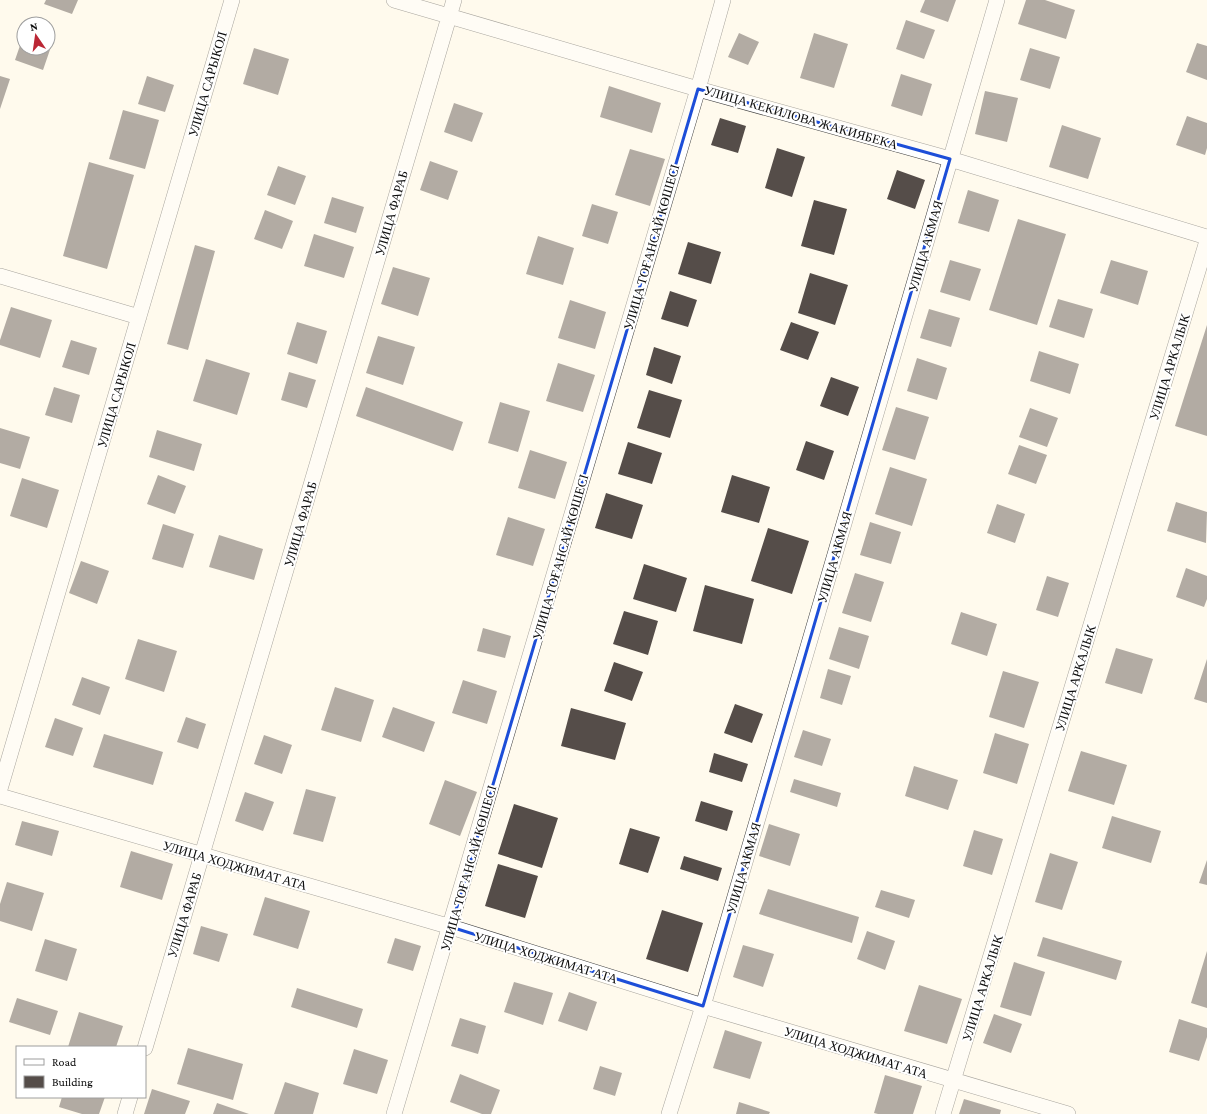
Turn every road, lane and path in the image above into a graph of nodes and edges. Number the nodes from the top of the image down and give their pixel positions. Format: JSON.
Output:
{"nodes":[{"id":1,"x":232,"y":0,"type":"edge"},
{"id":2,"x":394,"y":0,"type":"edge"},
{"id":3,"x":454,"y":0,"type":"edge"},
{"id":4,"x":723,"y":0,"type":"edge"},
{"id":5,"x":997,"y":0,"type":"edge"},
{"id":6,"x":449,"y":16,"type":"junction"},
{"id":7,"x":698,"y":89,"type":"junction"},
{"id":8,"x":950,"y":159,"type":"junction"},
{"id":9,"x":1207,"y":237,"type":"edge"},
{"id":10,"x":1207,"y":241,"type":"edge"},
{"id":11,"x":0,"y":276,"type":"edge"},
{"id":12,"x":139,"y":317,"type":"junction"},
{"id":13,"x":0,"y":789,"type":"edge"},
{"id":14,"x":0,"y":796,"type":"edge"},
{"id":15,"x":202,"y":856,"type":"junction"},
{"id":16,"x":451,"y":927,"type":"junction"},
{"id":17,"x":703,"y":1006,"type":"junction"},
{"id":18,"x":146,"y":1046,"type":"edge"},
{"id":19,"x":954,"y":1081,"type":"junction"},
{"id":20,"x":130,"y":1098,"type":"edge"},
{"id":21,"x":125,"y":1114,"type":"edge"},
{"id":22,"x":394,"y":1114,"type":"edge"},
{"id":23,"x":669,"y":1114,"type":"edge"},
{"id":24,"x":943,"y":1114,"type":"edge"},
{"id":25,"x":1068,"y":1114,"type":"edge"}],
"edges":[{"from":1,"to":12,"type":"street","name":"УЛИЦА САРЫКОЛ"},
{"from":2,"to":6,"type":"street","name":"УЛИЦА КЕКИЛОВА ЖАКИЯБЕКА"},
{"from":3,"to":6,"type":"street","name":"УЛИЦА ФАРАБ"},
{"from":4,"to":7,"type":"street","name":"УЛИЦА ТОҒАНСАЙ КӨШЕСІ"},
{"from":5,"to":8,"type":"street","name":"УЛИЦА АКМАЯ"},
{"from":6,"to":7,"type":"street","name":"УЛИЦА КЕКИЛОВА ЖАКИЯБЕКА"},
{"from":6,"to":15,"type":"street","name":"УЛИЦА ФАРАБ"},
{"from":7,"to":8,"type":"street","name":"УЛИЦА КЕКИЛОВА ЖАКИЯБЕКА"},
{"from":7,"to":16,"type":"street","name":"УЛИЦА ТОҒАНСАЙ КӨШЕСІ"},
{"from":8,"to":9,"type":"street","name":"УЛИЦА КЕКИЛОВА ЖАКИЯБЕКА"},
{"from":8,"to":17,"type":"street","name":"УЛИЦА АКМАЯ"},
{"from":10,"to":19,"type":"street","name":"УЛИЦА АРКАЛЫК"},
{"from":11,"to":12,"type":"street"},
{"from":12,"to":13,"type":"street","name":"УЛИЦА САРЫКОЛ"},
{"from":14,"to":15,"type":"street","name":"УЛИЦА ХОДЖИМАТ АТА"},
{"from":15,"to":16,"type":"street","name":"УЛИЦА ХОДЖИМАТ АТА"},
{"from":15,"to":18,"type":"street","name":"УЛИЦА ФАРАБ"},
{"from":16,"to":17,"type":"street","name":"УЛИЦА ХОДЖИМАТ АТА"},
{"from":16,"to":22,"type":"street","name":"УЛИЦА ТОҒАНСАЙ КӨШЕСІ"},
{"from":17,"to":19,"type":"street","name":"УЛИЦА ХОДЖИМАТ АТА"},
{"from":17,"to":23,"type":"street","name":"УЛИЦА АКМАЯ"},
{"from":19,"to":24,"type":"street","name":"УЛИЦА АРКАЛЫК"},
{"from":19,"to":25,"type":"street","name":"УЛИЦА ХОДЖИМАТ АТА"},
{"from":20,"to":21,"type":"street"}]}
